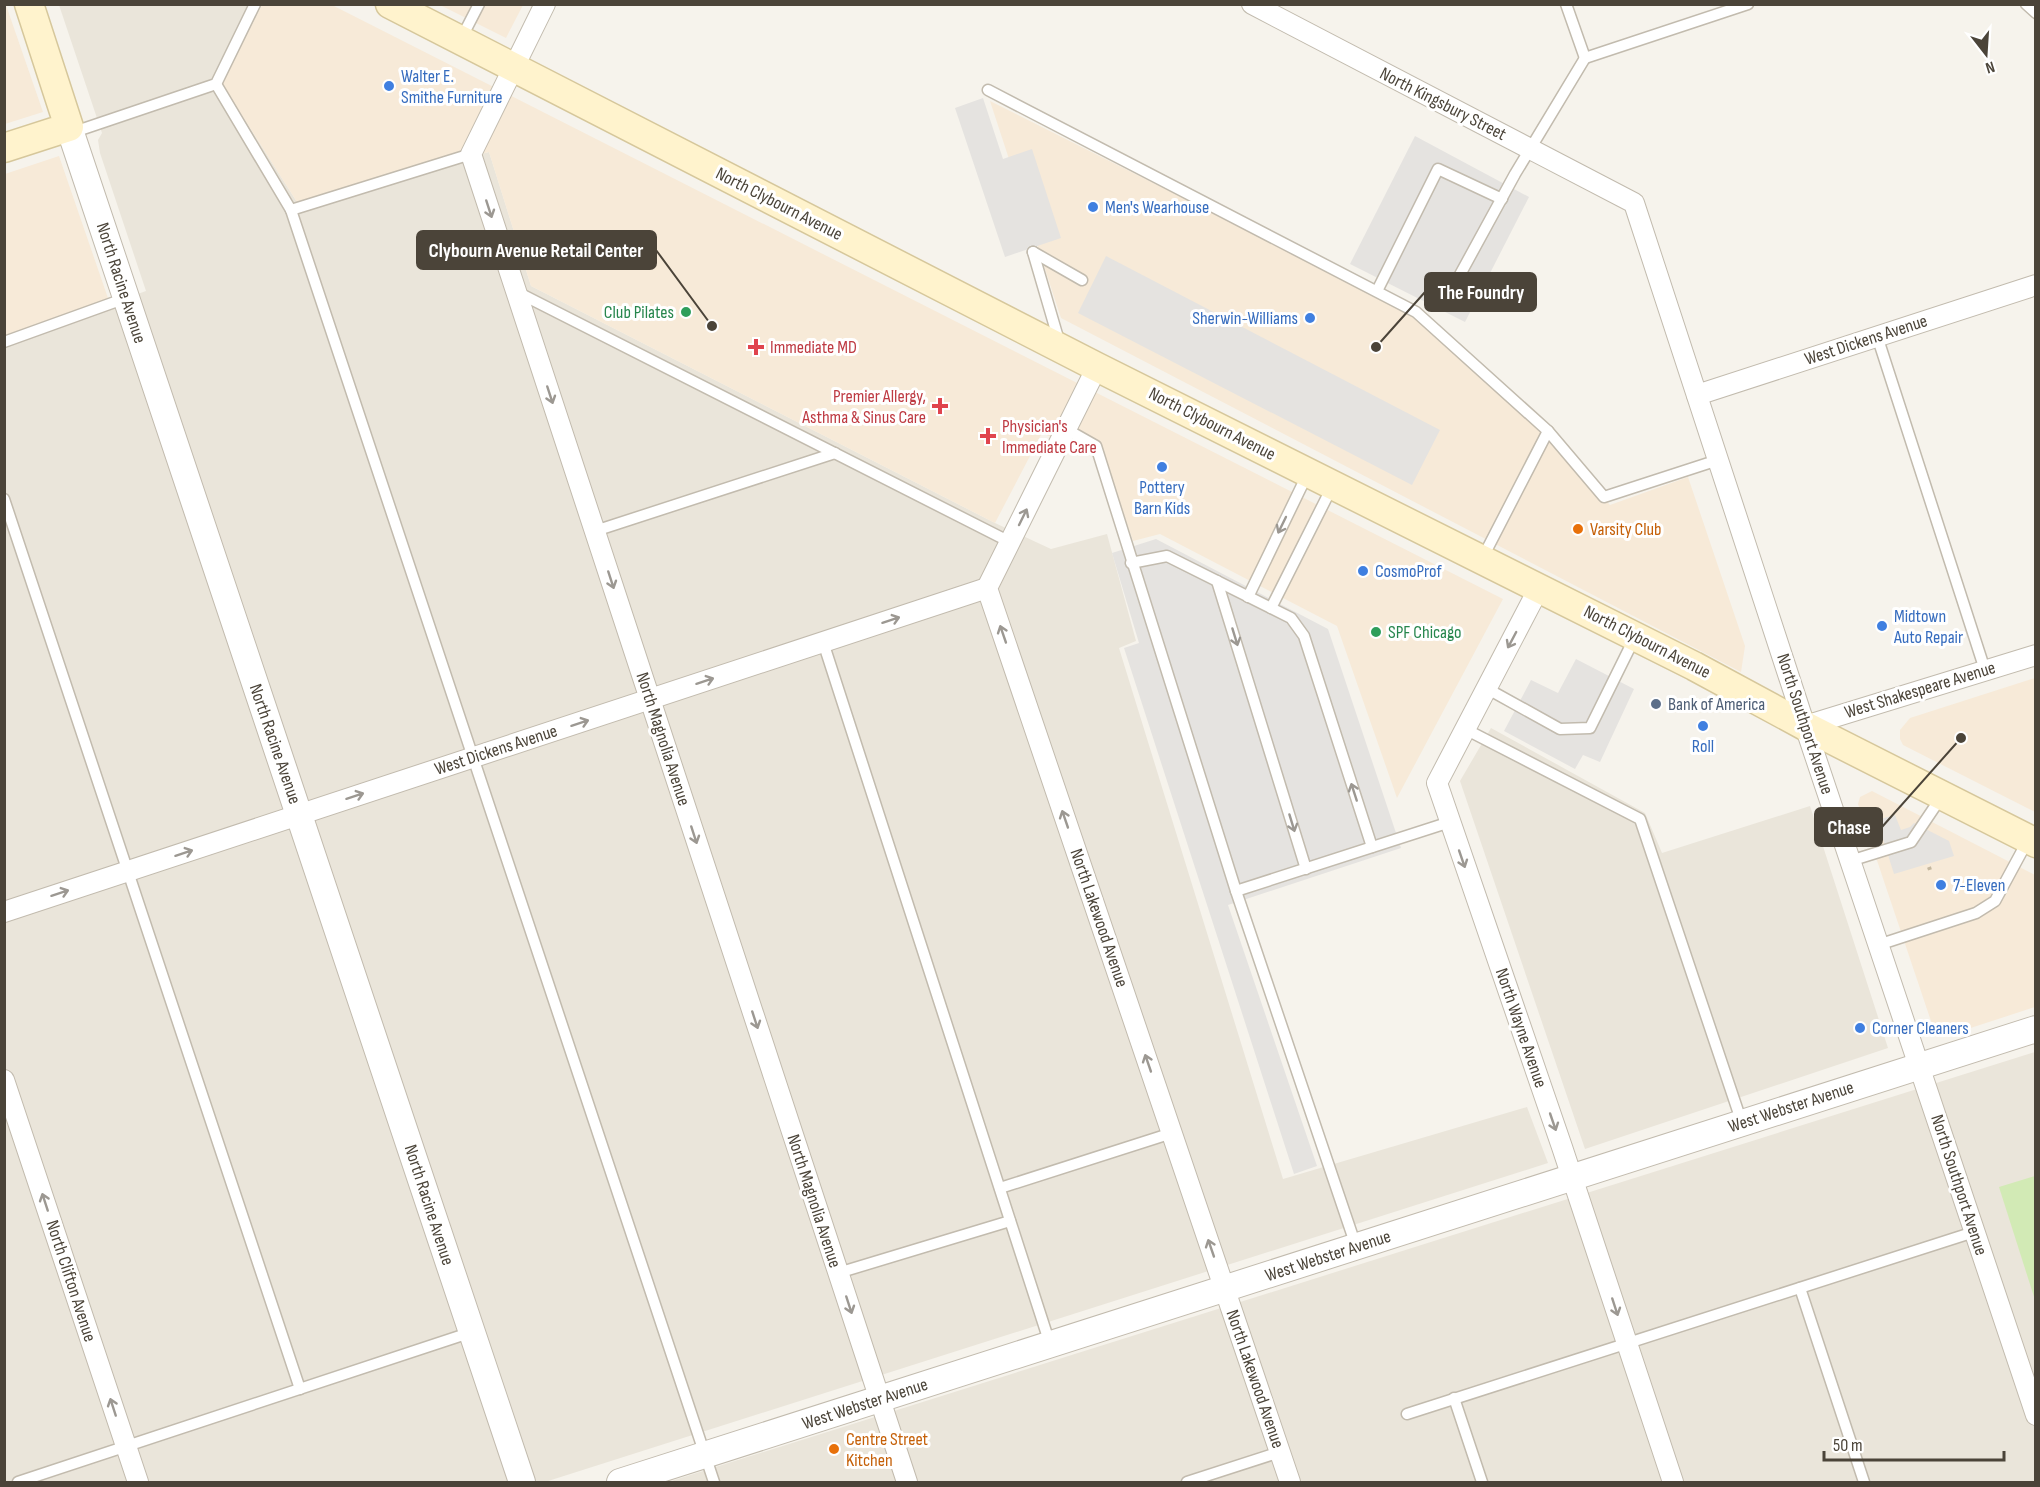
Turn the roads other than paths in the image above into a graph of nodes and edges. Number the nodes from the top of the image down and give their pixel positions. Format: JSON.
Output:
{"nodes":[{"id":1,"x":29,"y":4,"type":"edge"},
{"id":2,"x":255,"y":4,"type":"edge"},
{"id":3,"x":390,"y":4,"type":"edge"},
{"id":4,"x":479,"y":4,"type":"edge"},
{"id":5,"x":545,"y":4,"type":"edge"},
{"id":6,"x":1252,"y":4,"type":"edge"},
{"id":7,"x":1566,"y":4,"type":"edge"},
{"id":8,"x":1748,"y":4,"type":"edge"},
{"id":9,"x":2026,"y":4,"type":"edge"},
{"id":10,"x":2036,"y":14,"type":"edge"},
{"id":11,"x":460,"y":40,"type":"junction"},
{"id":12,"x":1585,"y":57,"type":"junction"},
{"id":13,"x":513,"y":68,"type":"junction"},
{"id":14,"x":216,"y":84,"type":"junction"},
{"id":15,"x":988,"y":90,"type":"dead end"},
{"id":16,"x":70,"y":130,"type":"junction"},
{"id":17,"x":4,"y":148,"type":"edge"},
{"id":18,"x":1530,"y":149,"type":"junction"},
{"id":19,"x":471,"y":154,"type":"junction"},
{"id":20,"x":1502,"y":199,"type":"junction"},
{"id":21,"x":1634,"y":203,"type":"joint"},
{"id":22,"x":291,"y":210,"type":"junction"},
{"id":23,"x":1082,"y":280,"type":"dead end"},
{"id":24,"x":2036,"y":285,"type":"edge"},
{"id":25,"x":1377,"y":291,"type":"junction"},
{"id":26,"x":516,"y":292,"type":"junction"},
{"id":27,"x":127,"y":298,"type":"junction"},
{"id":28,"x":1444,"y":304,"type":"dead end"},
{"id":29,"x":1877,"y":336,"type":"junction"},
{"id":30,"x":4,"y":342,"type":"edge"},
{"id":31,"x":1061,"y":349,"type":"junction"},
{"id":32,"x":1097,"y":367,"type":"junction"},
{"id":33,"x":1697,"y":395,"type":"junction"},
{"id":34,"x":1066,"y":429,"type":"junction"},
{"id":35,"x":1548,"y":431,"type":"junction"},
{"id":36,"x":835,"y":453,"type":"junction"},
{"id":37,"x":1718,"y":460,"type":"junction"},
{"id":38,"x":1320,"y":478,"type":"junction"},
{"id":39,"x":4,"y":499,"type":"edge"},
{"id":40,"x":595,"y":531,"type":"junction"},
{"id":41,"x":1010,"y":542,"type":"junction"},
{"id":42,"x":1482,"y":559,"type":"junction"},
{"id":43,"x":1131,"y":563,"type":"junction"},
{"id":44,"x":1217,"y":581,"type":"junction"},
{"id":45,"x":987,"y":588,"type":"junction"},
{"id":46,"x":1539,"y":588,"type":"junction"},
{"id":47,"x":1248,"y":597,"type":"junction"},
{"id":48,"x":1271,"y":608,"type":"junction"},
{"id":49,"x":1635,"y":636,"type":"junction"},
{"id":50,"x":823,"y":642,"type":"junction"},
{"id":51,"x":2036,"y":655,"type":"edge"},
{"id":52,"x":1985,"y":670,"type":"junction"},
{"id":53,"x":1486,"y":688,"type":"junction"},
{"id":54,"x":650,"y":700,"type":"junction"},
{"id":55,"x":1805,"y":726,"type":"junction"},
{"id":56,"x":1465,"y":729,"type":"junction"},
{"id":57,"x":473,"y":758,"type":"junction"},
{"id":58,"x":1942,"y":796,"type":"junction"},
{"id":59,"x":299,"y":815,"type":"junction"},
{"id":60,"x":1450,"y":822,"type":"junction"},
{"id":61,"x":2032,"y":841,"type":"edge"},
{"id":62,"x":1372,"y":847,"type":"junction"},
{"id":63,"x":1850,"y":861,"type":"junction"},
{"id":64,"x":1306,"y":869,"type":"junction"},
{"id":65,"x":128,"y":871,"type":"junction"},
{"id":66,"x":1236,"y":891,"type":"junction"},
{"id":67,"x":4,"y":912,"type":"edge"},
{"id":68,"x":1878,"y":945,"type":"junction"},
{"id":69,"x":2036,"y":1029,"type":"edge"},
{"id":70,"x":1919,"y":1066,"type":"junction"},
{"id":71,"x":4,"y":1080,"type":"edge"},
{"id":72,"x":1742,"y":1123,"type":"junction"},
{"id":73,"x":1172,"y":1133,"type":"junction"},
{"id":74,"x":1572,"y":1178,"type":"junction"},
{"id":75,"x":1000,"y":1188,"type":"junction"},
{"id":76,"x":1010,"y":1221,"type":"junction"},
{"id":77,"x":1974,"y":1232,"type":"junction"},
{"id":78,"x":1356,"y":1246,"type":"junction"},
{"id":79,"x":838,"y":1273,"type":"junction"},
{"id":80,"x":1800,"y":1288,"type":"junction"},
{"id":81,"x":1224,"y":1289,"type":"junction"},
{"id":82,"x":472,"y":1332,"type":"junction"},
{"id":83,"x":1627,"y":1343,"type":"junction"},
{"id":84,"x":1050,"y":1345,"type":"junction"},
{"id":85,"x":300,"y":1389,"type":"junction"},
{"id":86,"x":1454,"y":1398,"type":"junction"},
{"id":87,"x":880,"y":1399,"type":"junction"},
{"id":88,"x":1407,"y":1413,"type":"dead end"},
{"id":89,"x":2036,"y":1415,"type":"edge"},
{"id":90,"x":126,"y":1447,"type":"junction"},
{"id":91,"x":1280,"y":1452,"type":"junction"},
{"id":92,"x":705,"y":1455,"type":"junction"},
{"id":93,"x":18,"y":1482,"type":"edge"},
{"id":94,"x":138,"y":1482,"type":"edge"},
{"id":95,"x":522,"y":1482,"type":"edge"},
{"id":96,"x":620,"y":1482,"type":"edge"},
{"id":97,"x":714,"y":1482,"type":"edge"},
{"id":98,"x":907,"y":1482,"type":"edge"},
{"id":99,"x":1187,"y":1482,"type":"edge"},
{"id":100,"x":1290,"y":1482,"type":"edge"},
{"id":101,"x":1482,"y":1482,"type":"edge"},
{"id":102,"x":1673,"y":1482,"type":"edge"},
{"id":103,"x":1864,"y":1482,"type":"edge"}],
"edges":[{"from":1,"to":16,"type":"main road","name":"North Racine Avenue"},
{"from":2,"to":14,"type":"lane"},
{"from":3,"to":11,"type":"main road","name":"North Clybourn Avenue"},
{"from":4,"to":11,"type":"lane"},
{"from":5,"to":13,"type":"street"},
{"from":6,"to":18,"type":"street","name":"North Kingsbury Street"},
{"from":7,"to":12,"type":"lane"},
{"from":8,"to":12,"type":"lane"},
{"from":9,"to":10,"type":"lane"},
{"from":11,"to":13,"type":"main road","name":"North Clybourn Avenue"},
{"from":12,"to":18,"type":"lane"},
{"from":13,"to":19,"type":"street"},
{"from":13,"to":31,"type":"main road","name":"North Clybourn Avenue"},
{"from":14,"to":16,"type":"lane"},
{"from":14,"to":22,"type":"lane"},
{"from":15,"to":25,"type":"lane"},
{"from":16,"to":17,"type":"main road"},
{"from":16,"to":27,"type":"street","name":"North Racine Avenue"},
{"from":18,"to":20,"type":"lane"},
{"from":18,"to":21,"type":"street","name":"North Kingsbury Street"},
{"from":19,"to":22,"type":"lane"},
{"from":19,"to":26,"type":"street","name":"North Magnolia Avenue","one_way":true},
{"from":20,"to":25,"type":"lane"},
{"from":20,"to":28,"type":"lane"},
{"from":21,"to":33,"type":"street","name":"North Southport Avenue"},
{"from":22,"to":57,"type":"lane"},
{"from":23,"to":31,"type":"lane"},
{"from":24,"to":29,"type":"street","name":"West Dickens Avenue"},
{"from":25,"to":35,"type":"lane"},
{"from":26,"to":36,"type":"lane"},
{"from":26,"to":40,"type":"street","name":"North Magnolia Avenue","one_way":true},
{"from":27,"to":30,"type":"lane"},
{"from":27,"to":59,"type":"street","name":"North Racine Avenue"},
{"from":29,"to":33,"type":"street","name":"West Dickens Avenue"},
{"from":29,"to":52,"type":"lane"},
{"from":31,"to":32,"type":"main road","name":"North Clybourn Avenue"},
{"from":32,"to":34,"type":"street"},
{"from":32,"to":38,"type":"main road","name":"North Clybourn Avenue"},
{"from":33,"to":37,"type":"street","name":"North Southport Avenue"},
{"from":41,"to":34,"type":"street","one_way":true},
{"from":34,"to":43,"type":"lane"},
{"from":35,"to":37,"type":"lane"},
{"from":35,"to":42,"type":"lane"},
{"from":36,"to":40,"type":"lane"},
{"from":36,"to":41,"type":"lane"},
{"from":37,"to":55,"type":"street","name":"North Southport Avenue"},
{"from":38,"to":42,"type":"main road","name":"North Clybourn Avenue"},
{"from":38,"to":47,"type":"lane","one_way":true},
{"from":38,"to":48,"type":"lane"},
{"from":39,"to":65,"type":"lane"},
{"from":40,"to":54,"type":"street","name":"North Magnolia Avenue","one_way":true},
{"from":41,"to":45,"type":"street"},
{"from":42,"to":46,"type":"main road","name":"North Clybourn Avenue"},
{"from":43,"to":44,"type":"lane"},
{"from":43,"to":66,"type":"lane"},
{"from":44,"to":47,"type":"lane"},
{"from":44,"to":64,"type":"lane","one_way":true},
{"from":50,"to":45,"type":"street","name":"West Dickens Avenue","one_way":true},
{"from":73,"to":45,"type":"street","name":"North Lakewood Avenue","one_way":true},
{"from":46,"to":49,"type":"main road","name":"North Clybourn Avenue"},
{"from":46,"to":53,"type":"street","name":"North Wayne Avenue","one_way":true},
{"from":47,"to":48,"type":"lane"},
{"from":62,"to":48,"type":"lane","one_way":true},
{"from":49,"to":53,"type":"lane"},
{"from":49,"to":55,"type":"main road","name":"North Clybourn Avenue"},
{"from":54,"to":50,"type":"street","name":"West Dickens Avenue","one_way":true},
{"from":50,"to":75,"type":"lane"},
{"from":51,"to":52,"type":"street","name":"West Shakespeare Avenue"},
{"from":52,"to":55,"type":"street","name":"West Shakespeare Avenue"},
{"from":53,"to":56,"type":"street","name":"North Wayne Avenue"},
{"from":57,"to":54,"type":"street","name":"West Dickens Avenue","one_way":true},
{"from":54,"to":79,"type":"street","name":"North Magnolia Avenue","one_way":true},
{"from":55,"to":58,"type":"main road","name":"North Clybourn Avenue"},
{"from":55,"to":63,"type":"street","name":"North Southport Avenue"},
{"from":56,"to":60,"type":"street","name":"North Wayne Avenue"},
{"from":56,"to":72,"type":"lane"},
{"from":59,"to":57,"type":"street","name":"West Dickens Avenue","one_way":true},
{"from":57,"to":92,"type":"lane"},
{"from":58,"to":61,"type":"main road","name":"North Clybourn Avenue"},
{"from":58,"to":63,"type":"lane"},
{"from":65,"to":59,"type":"street","name":"West Dickens Avenue","one_way":true},
{"from":59,"to":82,"type":"street","name":"North Racine Avenue"},
{"from":60,"to":62,"type":"lane"},
{"from":60,"to":74,"type":"street","name":"North Wayne Avenue","one_way":true},
{"from":61,"to":68,"type":"lane"},
{"from":62,"to":64,"type":"lane"},
{"from":63,"to":68,"type":"street","name":"North Southport Avenue"},
{"from":64,"to":66,"type":"lane"},
{"from":67,"to":65,"type":"street","name":"West Dickens Avenue","one_way":true},
{"from":65,"to":85,"type":"lane"},
{"from":66,"to":78,"type":"lane"},
{"from":68,"to":70,"type":"street","name":"North Southport Avenue"},
{"from":69,"to":70,"type":"street","name":"West Webster Avenue"},
{"from":70,"to":72,"type":"street","name":"West Webster Avenue"},
{"from":70,"to":77,"type":"street","name":"North Southport Avenue"},
{"from":90,"to":71,"type":"street","name":"North Clifton Avenue","one_way":true},
{"from":72,"to":74,"type":"street","name":"West Webster Avenue"},
{"from":73,"to":75,"type":"lane"},
{"from":81,"to":73,"type":"street","name":"North Lakewood Avenue","one_way":true},
{"from":74,"to":78,"type":"street","name":"West Webster Avenue"},
{"from":74,"to":83,"type":"street","name":"North Wayne Avenue","one_way":true},
{"from":75,"to":76,"type":"lane"},
{"from":76,"to":79,"type":"lane"},
{"from":76,"to":84,"type":"lane"},
{"from":77,"to":80,"type":"lane"},
{"from":77,"to":89,"type":"street","name":"North Southport Avenue"},
{"from":78,"to":81,"type":"street","name":"West Webster Avenue"},
{"from":79,"to":87,"type":"street","name":"North Magnolia Avenue","one_way":true},
{"from":80,"to":83,"type":"lane"},
{"from":80,"to":103,"type":"lane"},
{"from":81,"to":84,"type":"street","name":"West Webster Avenue"},
{"from":81,"to":91,"type":"street","name":"North Lakewood Avenue"},
{"from":82,"to":85,"type":"lane"},
{"from":82,"to":95,"type":"street","name":"North Racine Avenue"},
{"from":83,"to":86,"type":"lane"},
{"from":83,"to":102,"type":"street","name":"North Wayne Avenue"},
{"from":84,"to":87,"type":"street","name":"West Webster Avenue"},
{"from":85,"to":90,"type":"lane"},
{"from":86,"to":88,"type":"lane"},
{"from":86,"to":101,"type":"lane"},
{"from":87,"to":92,"type":"street","name":"West Webster Avenue"},
{"from":87,"to":98,"type":"street","name":"North Magnolia Avenue"},
{"from":90,"to":93,"type":"lane"},
{"from":90,"to":94,"type":"street","name":"North Clifton Avenue"},
{"from":91,"to":99,"type":"lane"},
{"from":91,"to":100,"type":"street","name":"North Lakewood Avenue"},
{"from":92,"to":96,"type":"street","name":"West Webster Avenue"},
{"from":92,"to":97,"type":"lane"}]}
